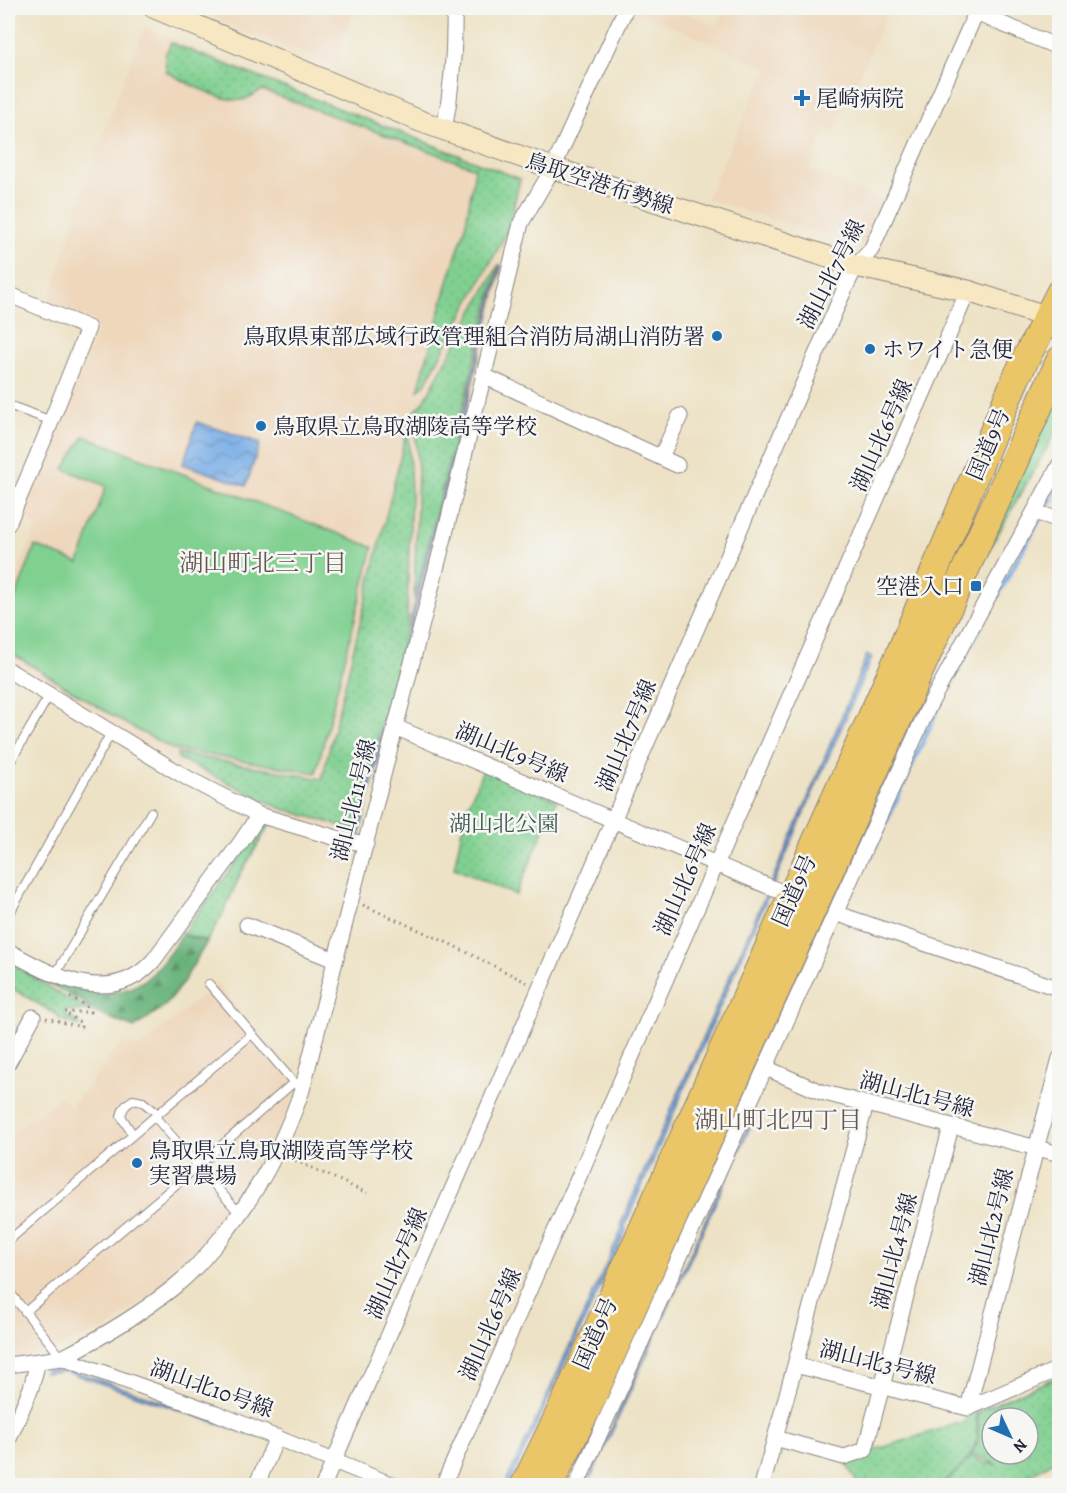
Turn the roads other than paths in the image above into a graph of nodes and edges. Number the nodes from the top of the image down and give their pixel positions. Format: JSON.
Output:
{"nodes":[{"id":1,"x":155,"y":8,"type":"edge"},
{"id":2,"x":453,"y":8,"type":"edge"},
{"id":3,"x":626,"y":8,"type":"edge"},
{"id":4,"x":977,"y":10,"type":"edge"},
{"id":5,"x":1059,"y":48,"type":"edge"},
{"id":6,"x":444,"y":130,"type":"junction"},
{"id":7,"x":553,"y":168,"type":"junction"},
{"id":8,"x":856,"y":266,"type":"junction"},
{"id":9,"x":968,"y":291,"type":"junction"},
{"id":10,"x":1059,"y":292,"type":"edge"},
{"id":11,"x":8,"y":294,"type":"edge"},
{"id":12,"x":1054,"y":318,"type":"edge"},
{"id":13,"x":1059,"y":360,"type":"edge"},
{"id":14,"x":484,"y":376,"type":"junction"},
{"id":15,"x":8,"y":405,"type":"edge"},
{"id":16,"x":680,"y":416,"type":"dead end"},
{"id":17,"x":51,"y":421,"type":"junction"},
{"id":18,"x":661,"y":457,"type":"junction"},
{"id":19,"x":1059,"y":464,"type":"edge"},
{"id":20,"x":677,"y":465,"type":"dead end"},
{"id":21,"x":1034,"y":512,"type":"junction"},
{"id":22,"x":1059,"y":519,"type":"edge"},
{"id":23,"x":8,"y":524,"type":"edge"},
{"id":24,"x":8,"y":670,"type":"edge"},
{"id":25,"x":50,"y":694,"type":"junction"},
{"id":26,"x":395,"y":727,"type":"junction"},
{"id":27,"x":111,"y":733,"type":"junction"},
{"id":28,"x":8,"y":766,"type":"edge"},
{"id":29,"x":151,"y":812,"type":"dead end"},
{"id":30,"x":259,"y":815,"type":"junction"},
{"id":31,"x":614,"y":820,"type":"junction"},
{"id":32,"x":366,"y":844,"type":"junction"},
{"id":33,"x":716,"y":865,"type":"junction"},
{"id":34,"x":777,"y":890,"type":"dead end"},
{"id":35,"x":835,"y":914,"type":"junction"},
{"id":36,"x":8,"y":916,"type":"edge"},
{"id":37,"x":247,"y":925,"type":"dead end"},
{"id":38,"x":8,"y":951,"type":"edge"},
{"id":39,"x":335,"y":960,"type":"junction"},
{"id":40,"x":56,"y":975,"type":"junction"},
{"id":41,"x":209,"y":984,"type":"dead end"},
{"id":42,"x":1059,"y":989,"type":"edge"},
{"id":43,"x":33,"y":1017,"type":"road end"},
{"id":44,"x":252,"y":1034,"type":"junction"},
{"id":45,"x":9,"y":1054,"type":"edge"},
{"id":46,"x":1059,"y":1058,"type":"edge"},
{"id":47,"x":766,"y":1068,"type":"junction"},
{"id":48,"x":297,"y":1087,"type":"junction"},
{"id":49,"x":866,"y":1104,"type":"junction"},
{"id":50,"x":157,"y":1115,"type":"junction"},
{"id":51,"x":951,"y":1126,"type":"junction"},
{"id":52,"x":133,"y":1135,"type":"junction"},
{"id":53,"x":1035,"y":1147,"type":"junction"},
{"id":54,"x":1059,"y":1154,"type":"edge"},
{"id":55,"x":198,"y":1166,"type":"junction"},
{"id":56,"x":240,"y":1214,"type":"junction"},
{"id":57,"x":8,"y":1241,"type":"edge"},
{"id":58,"x":8,"y":1290,"type":"edge"},
{"id":59,"x":25,"y":1312,"type":"junction"},
{"id":60,"x":62,"y":1358,"type":"junction"},
{"id":61,"x":1059,"y":1359,"type":"edge"},
{"id":62,"x":38,"y":1362,"type":"junction"},
{"id":63,"x":8,"y":1365,"type":"edge"},
{"id":64,"x":795,"y":1365,"type":"junction"},
{"id":65,"x":882,"y":1387,"type":"junction"},
{"id":66,"x":968,"y":1408,"type":"junction"},
{"id":67,"x":277,"y":1437,"type":"junction"},
{"id":68,"x":775,"y":1438,"type":"junction"},
{"id":69,"x":8,"y":1441,"type":"edge"},
{"id":70,"x":334,"y":1460,"type":"junction"},
{"id":71,"x":256,"y":1485,"type":"edge"},
{"id":72,"x":323,"y":1485,"type":"edge"},
{"id":73,"x":395,"y":1485,"type":"edge"},
{"id":74,"x":443,"y":1485,"type":"edge"},
{"id":75,"x":524,"y":1485,"type":"edge"},
{"id":76,"x":549,"y":1485,"type":"edge"},
{"id":77,"x":576,"y":1485,"type":"edge"},
{"id":78,"x":762,"y":1485,"type":"edge"}],
"edges":[{"from":1,"to":6,"type":"main road","name":"鳥取空港布勢線"},
{"from":2,"to":6,"type":"street"},
{"from":3,"to":7,"type":"street","name":"湖山北11号線"},
{"from":4,"to":5,"type":"street"},
{"from":4,"to":8,"type":"street","name":"湖山北7号線"},
{"from":6,"to":7,"type":"main road","name":"鳥取空港布勢線"},
{"from":7,"to":8,"type":"main road","name":"鳥取空港布勢線"},
{"from":7,"to":14,"type":"street","name":"湖山北11号線"},
{"from":8,"to":9,"type":"main road","name":"鳥取空港布勢線"},
{"from":8,"to":31,"type":"street","name":"湖山北7号線"},
{"from":9,"to":12,"type":"main road","name":"鳥取空港布勢線"},
{"from":9,"to":33,"type":"street","name":"湖山北6号線"},
{"from":10,"to":12,"type":"highway","name":"国道9号"},
{"from":11,"to":17,"type":"street"},
{"from":12,"to":75,"type":"highway","name":"国道9号"},
{"from":13,"to":76,"type":"highway","name":"国道9号"},
{"from":14,"to":18,"type":"street"},
{"from":14,"to":26,"type":"street","name":"湖山北11号線"},
{"from":15,"to":17,"type":"lane"},
{"from":16,"to":18,"type":"street"},
{"from":17,"to":23,"type":"street"},
{"from":18,"to":20,"type":"street"},
{"from":19,"to":21,"type":"street"},
{"from":21,"to":22,"type":"street"},
{"from":21,"to":35,"type":"street"},
{"from":24,"to":25,"type":"street"},
{"from":25,"to":27,"type":"street"},
{"from":25,"to":28,"type":"lane"},
{"from":26,"to":31,"type":"street","name":"湖山北9号線"},
{"from":26,"to":32,"type":"street","name":"湖山北11号線"},
{"from":27,"to":30,"type":"street"},
{"from":27,"to":36,"type":"lane"},
{"from":29,"to":40,"type":"lane"},
{"from":30,"to":32,"type":"street"},
{"from":30,"to":40,"type":"street"},
{"from":31,"to":33,"type":"street","name":"湖山北9号線"},
{"from":31,"to":70,"type":"street","name":"湖山北7号線"},
{"from":32,"to":39,"type":"street","name":"湖山北11号線"},
{"from":33,"to":34,"type":"street","name":"湖山北9号線"},
{"from":33,"to":74,"type":"street","name":"湖山北6号線"},
{"from":35,"to":42,"type":"street"},
{"from":35,"to":47,"type":"street"},
{"from":37,"to":39,"type":"street"},
{"from":38,"to":40,"type":"street"},
{"from":39,"to":48,"type":"street","name":"湖山北11号線"},
{"from":41,"to":44,"type":"lane"},
{"from":43,"to":45,"type":"street"},
{"from":44,"to":48,"type":"lane"},
{"from":44,"to":50,"type":"lane"},
{"from":46,"to":53,"type":"street","name":"湖山北2号線"},
{"from":47,"to":49,"type":"street","name":"湖山北1号線"},
{"from":47,"to":77,"type":"street"},
{"from":48,"to":55,"type":"lane"},
{"from":48,"to":56,"type":"street","name":"湖山北11号線"},
{"from":49,"to":51,"type":"street","name":"湖山北1号線"},
{"from":49,"to":64,"type":"street","name":"湖山北3号線"},
{"from":50,"to":52,"type":"lane"},
{"from":50,"to":52,"type":"lane"},
{"from":50,"to":55,"type":"lane"},
{"from":51,"to":53,"type":"street","name":"湖山北1号線"},
{"from":51,"to":65,"type":"street","name":"湖山北4号線"},
{"from":52,"to":57,"type":"lane"},
{"from":53,"to":54,"type":"street","name":"湖山北1号線"},
{"from":53,"to":66,"type":"street","name":"湖山北2号線"},
{"from":55,"to":56,"type":"lane"},
{"from":55,"to":59,"type":"lane"},
{"from":56,"to":60,"type":"street","name":"湖山北11号線"},
{"from":58,"to":59,"type":"lane"},
{"from":59,"to":60,"type":"lane"},
{"from":60,"to":62,"type":"street","name":"湖山北10号線"},
{"from":60,"to":67,"type":"street","name":"湖山北10号線"},
{"from":61,"to":66,"type":"street"},
{"from":62,"to":63,"type":"street","name":"湖山北10号線"},
{"from":62,"to":69,"type":"street"},
{"from":64,"to":65,"type":"street","name":"湖山北3号線"},
{"from":64,"to":68,"type":"street"},
{"from":65,"to":66,"type":"street","name":"湖山北3号線"},
{"from":65,"to":68,"type":"street","name":"湖山北4号線"},
{"from":67,"to":70,"type":"street","name":"湖山北10号線"},
{"from":67,"to":71,"type":"street"},
{"from":68,"to":78,"type":"street"},
{"from":70,"to":72,"type":"street","name":"湖山北7号線"},
{"from":70,"to":73,"type":"street","name":"湖山北10号線"}]}
